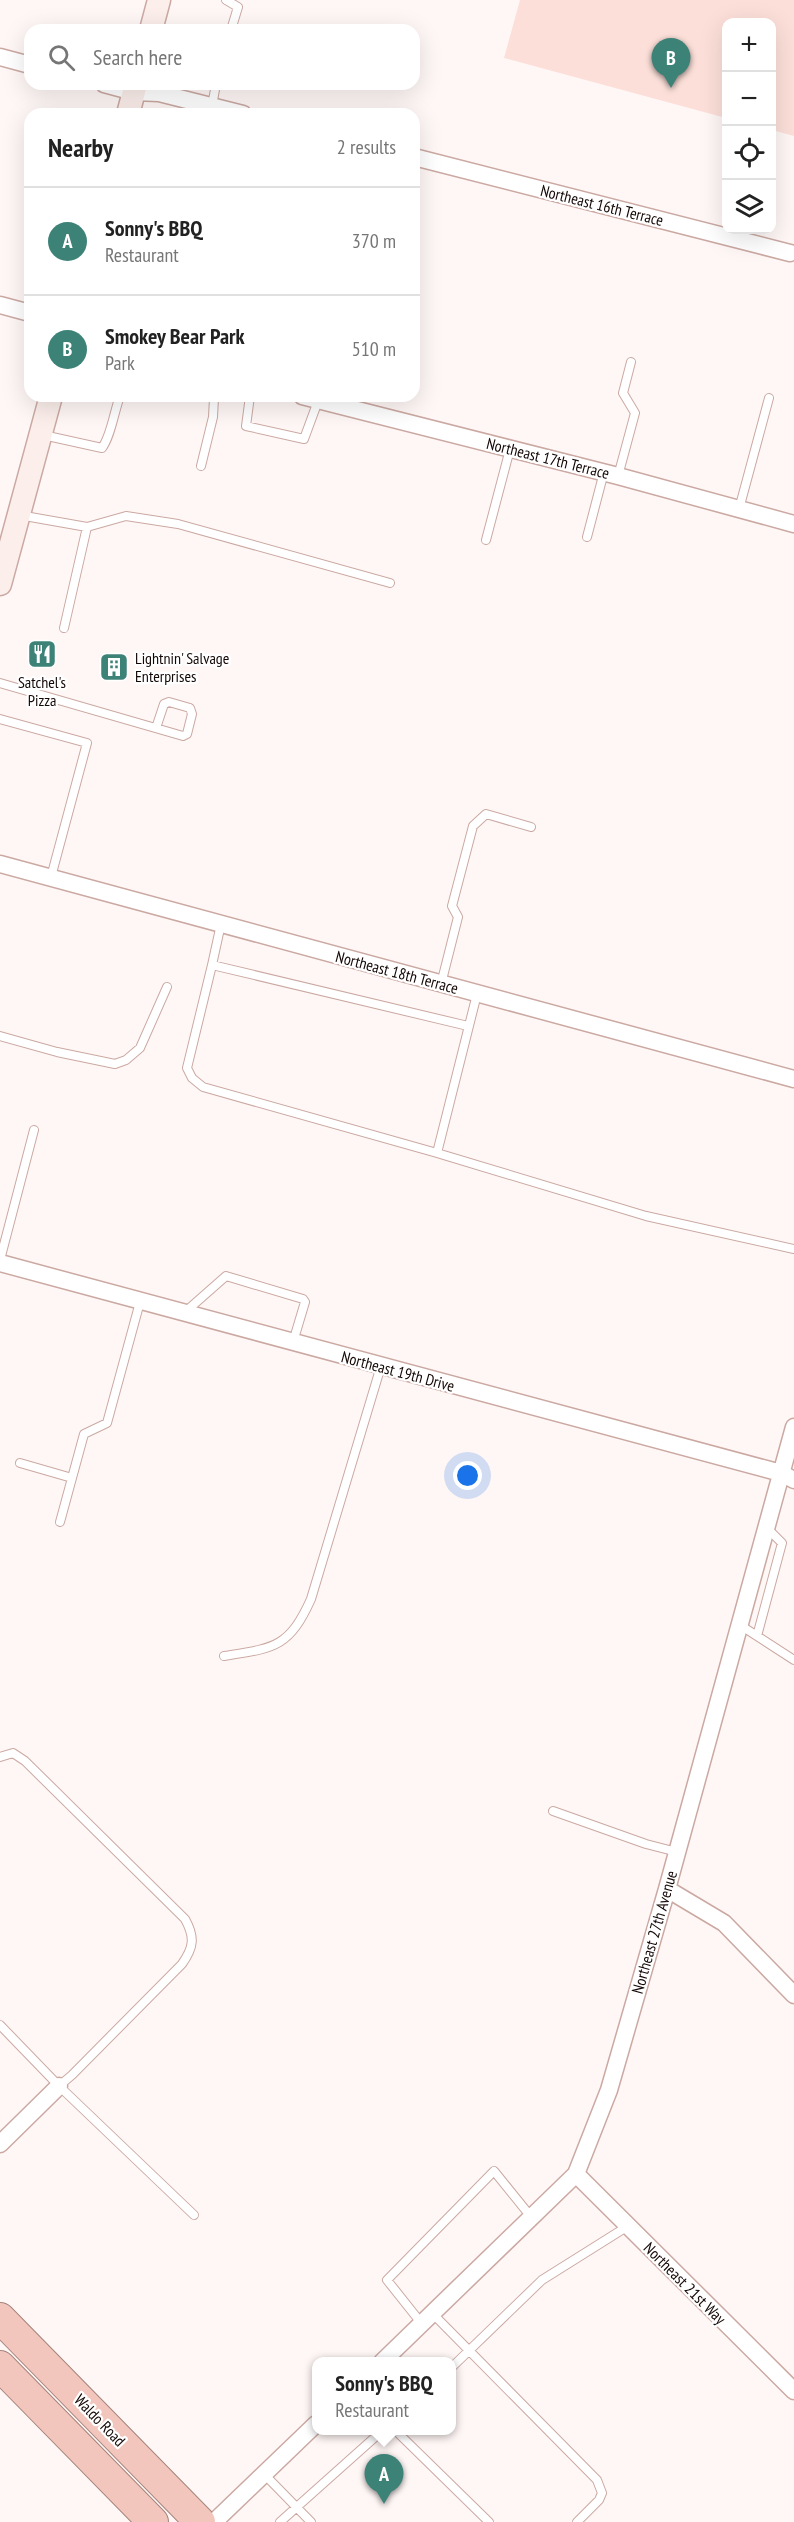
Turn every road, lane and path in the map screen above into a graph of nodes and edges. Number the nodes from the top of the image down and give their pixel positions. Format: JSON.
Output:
{"nodes":[{"id":1,"x":159,"y":0,"type":"edge"},
{"id":2,"x":226,"y":0,"type":"edge"},
{"id":3,"x":153,"y":24,"type":"edge"},
{"id":4,"x":233,"y":24,"type":"edge"},
{"id":5,"x":0,"y":57,"type":"edge"},
{"id":6,"x":24,"y":63,"type":"edge"},
{"id":7,"x":134,"y":90,"type":"edge"},
{"id":8,"x":145,"y":90,"type":"edge"},
{"id":9,"x":215,"y":90,"type":"edge"},
{"id":10,"x":212,"y":106,"type":"junction"},
{"id":11,"x":130,"y":108,"type":"edge"},
{"id":12,"x":220,"y":108,"type":"edge"},
{"id":13,"x":420,"y":159,"type":"edge"},
{"id":14,"x":790,"y":253,"type":"dead end"},
{"id":15,"x":0,"y":305,"type":"edge"},
{"id":16,"x":24,"y":311,"type":"edge"},
{"id":17,"x":631,"y":362,"type":"dead end"},
{"id":18,"x":769,"y":398,"type":"dead end"},
{"id":19,"x":49,"y":402,"type":"edge"},
{"id":20,"x":118,"y":402,"type":"edge"},
{"id":21,"x":212,"y":402,"type":"edge"},
{"id":22,"x":249,"y":402,"type":"edge"},
{"id":23,"x":318,"y":402,"type":"edge"},
{"id":24,"x":322,"y":402,"type":"edge"},
{"id":25,"x":40,"y":434,"type":"junction"},
{"id":26,"x":510,"y":449,"type":"junction"},
{"id":27,"x":201,"y":466,"type":"dead end"},
{"id":28,"x":611,"y":474,"type":"junction"},
{"id":29,"x":739,"y":509,"type":"junction"},
{"id":30,"x":19,"y":514,"type":"junction"},
{"id":31,"x":794,"y":524,"type":"edge"},
{"id":32,"x":87,"y":526,"type":"junction"},
{"id":33,"x":587,"y":537,"type":"dead end"},
{"id":34,"x":486,"y":540,"type":"dead end"},
{"id":35,"x":0,"y":584,"type":"edge"},
{"id":36,"x":390,"y":584,"type":"dead end"},
{"id":37,"x":64,"y":628,"type":"dead end"},
{"id":38,"x":0,"y":683,"type":"edge"},
{"id":39,"x":0,"y":719,"type":"edge"},
{"id":40,"x":156,"y":728,"type":"junction"},
{"id":41,"x":531,"y":827,"type":"dead end"},
{"id":42,"x":0,"y":864,"type":"edge"},
{"id":43,"x":51,"y":877,"type":"junction"},
{"id":44,"x":221,"y":924,"type":"junction"},
{"id":45,"x":212,"y":965,"type":"junction"},
{"id":46,"x":441,"y":985,"type":"junction"},
{"id":47,"x":167,"y":987,"type":"dead end"},
{"id":48,"x":477,"y":994,"type":"junction"},
{"id":49,"x":468,"y":1026,"type":"junction"},
{"id":50,"x":0,"y":1036,"type":"edge"},
{"id":51,"x":794,"y":1079,"type":"edge"},
{"id":52,"x":34,"y":1130,"type":"dead end"},
{"id":53,"x":436,"y":1153,"type":"junction"},
{"id":54,"x":794,"y":1249,"type":"edge"},
{"id":55,"x":0,"y":1262,"type":"edge"},
{"id":56,"x":140,"y":1302,"type":"junction"},
{"id":57,"x":183,"y":1314,"type":"junction"},
{"id":58,"x":292,"y":1343,"type":"junction"},
{"id":59,"x":381,"y":1366,"type":"junction"},
{"id":60,"x":794,"y":1427,"type":"edge"},
{"id":61,"x":20,"y":1463,"type":"dead end"},
{"id":62,"x":787,"y":1476,"type":"edge"},
{"id":63,"x":72,"y":1478,"type":"junction"},
{"id":64,"x":60,"y":1522,"type":"dead end"},
{"id":65,"x":766,"y":1527,"type":"junction"},
{"id":66,"x":740,"y":1625,"type":"junction"},
{"id":67,"x":757,"y":1636,"type":"junction"},
{"id":68,"x":224,"y":1656,"type":"dead end"},
{"id":69,"x":794,"y":1660,"type":"edge"},
{"id":70,"x":0,"y":1757,"type":"edge"},
{"id":71,"x":553,"y":1811,"type":"dead end"},
{"id":72,"x":677,"y":1851,"type":"junction"},
{"id":73,"x":667,"y":1888,"type":"junction"},
{"id":74,"x":794,"y":1995,"type":"edge"},
{"id":75,"x":0,"y":2025,"type":"edge"},
{"id":76,"x":58,"y":2086,"type":"junction"},
{"id":77,"x":0,"y":2145,"type":"edge"},
{"id":78,"x":576,"y":2174,"type":"junction"},
{"id":79,"x":194,"y":2215,"type":"dead end"},
{"id":80,"x":531,"y":2218,"type":"junction"},
{"id":81,"x":628,"y":2226,"type":"junction"},
{"id":82,"x":0,"y":2318,"type":"edge"},
{"id":83,"x":427,"y":2319,"type":"junction"},
{"id":84,"x":469,"y":2350,"type":"junction"},
{"id":85,"x":386,"y":2357,"type":"edge"},
{"id":86,"x":456,"y":2363,"type":"edge"},
{"id":87,"x":0,"y":2366,"type":"edge"},
{"id":88,"x":794,"y":2391,"type":"edge"},
{"id":89,"x":312,"y":2428,"type":"edge"},
{"id":90,"x":377,"y":2435,"type":"edge"},
{"id":91,"x":400,"y":2435,"type":"edge"},
{"id":92,"x":264,"y":2474,"type":"junction"},
{"id":93,"x":296,"y":2506,"type":"junction"},
{"id":94,"x":153,"y":2522,"type":"edge"},
{"id":95,"x":200,"y":2522,"type":"edge"},
{"id":96,"x":214,"y":2522,"type":"edge"},
{"id":97,"x":280,"y":2522,"type":"edge"},
{"id":98,"x":311,"y":2522,"type":"edge"},
{"id":99,"x":489,"y":2522,"type":"edge"},
{"id":100,"x":577,"y":2522,"type":"edge"}],
"edges":[{"from":1,"to":3,"type":"main road"},
{"from":2,"to":4,"type":"lane"},
{"from":5,"to":6,"type":"street"},
{"from":7,"to":11,"type":"main road"},
{"from":8,"to":10,"type":"street"},
{"from":9,"to":10,"type":"lane"},
{"from":10,"to":12,"type":"street"},
{"from":13,"to":14,"type":"street","name":"Northeast 16th Terrace"},
{"from":15,"to":16,"type":"street"},
{"from":17,"to":28,"type":"lane"},
{"from":18,"to":29,"type":"lane"},
{"from":19,"to":25,"type":"main road"},
{"from":20,"to":25,"type":"lane"},
{"from":21,"to":27,"type":"lane"},
{"from":22,"to":23,"type":"lane"},
{"from":24,"to":26,"type":"street","name":"Northeast 17th Terrace"},
{"from":25,"to":30,"type":"main road"},
{"from":26,"to":28,"type":"street","name":"Northeast 17th Terrace"},
{"from":26,"to":34,"type":"lane"},
{"from":28,"to":29,"type":"street","name":"Northeast 17th Terrace"},
{"from":28,"to":33,"type":"lane"},
{"from":29,"to":31,"type":"street","name":"Northeast 17th Terrace"},
{"from":30,"to":32,"type":"lane"},
{"from":30,"to":35,"type":"main road"},
{"from":32,"to":36,"type":"lane"},
{"from":32,"to":37,"type":"lane"},
{"from":38,"to":40,"type":"lane"},
{"from":39,"to":43,"type":"lane"},
{"from":40,"to":40,"type":"lane"},
{"from":41,"to":46,"type":"lane"},
{"from":42,"to":43,"type":"street","name":"Northeast 18th Terrace"},
{"from":43,"to":44,"type":"street","name":"Northeast 18th Terrace"},
{"from":44,"to":45,"type":"lane"},
{"from":44,"to":46,"type":"street","name":"Northeast 18th Terrace"},
{"from":45,"to":49,"type":"lane"},
{"from":45,"to":53,"type":"lane"},
{"from":46,"to":48,"type":"street","name":"Northeast 18th Terrace"},
{"from":47,"to":50,"type":"lane"},
{"from":48,"to":49,"type":"lane"},
{"from":48,"to":51,"type":"street","name":"Northeast 18th Terrace"},
{"from":49,"to":53,"type":"lane"},
{"from":52,"to":55,"type":"lane"},
{"from":53,"to":54,"type":"lane"},
{"from":55,"to":56,"type":"street","name":"Northeast 19th Drive"},
{"from":56,"to":57,"type":"street","name":"Northeast 19th Drive"},
{"from":56,"to":63,"type":"lane"},
{"from":57,"to":58,"type":"street","name":"Northeast 19th Drive"},
{"from":57,"to":58,"type":"lane"},
{"from":58,"to":59,"type":"street","name":"Northeast 19th Drive"},
{"from":59,"to":62,"type":"street","name":"Northeast 19th Drive"},
{"from":59,"to":68,"type":"lane"},
{"from":60,"to":62,"type":"street","name":"Northeast 27th Avenue"},
{"from":61,"to":63,"type":"lane"},
{"from":62,"to":65,"type":"street","name":"Northeast 27th Avenue"},
{"from":63,"to":64,"type":"lane"},
{"from":65,"to":66,"type":"street","name":"Northeast 27th Avenue"},
{"from":65,"to":67,"type":"lane"},
{"from":66,"to":67,"type":"lane"},
{"from":66,"to":72,"type":"street","name":"Northeast 27th Avenue"},
{"from":67,"to":69,"type":"lane"},
{"from":70,"to":76,"type":"lane"},
{"from":71,"to":72,"type":"lane"},
{"from":72,"to":73,"type":"street","name":"Northeast 27th Avenue"},
{"from":73,"to":74,"type":"street"},
{"from":73,"to":78,"type":"street","name":"Northeast 27th Avenue"},
{"from":75,"to":76,"type":"lane"},
{"from":76,"to":77,"type":"street"},
{"from":76,"to":79,"type":"lane"},
{"from":78,"to":80,"type":"street","name":"Northeast 27th Avenue"},
{"from":78,"to":81,"type":"street","name":"Northeast 21st Way"},
{"from":80,"to":83,"type":"street","name":"Northeast 27th Avenue"},
{"from":80,"to":83,"type":"lane"},
{"from":81,"to":84,"type":"lane"},
{"from":81,"to":88,"type":"street","name":"Northeast 21st Way"},
{"from":82,"to":95,"type":"highway","name":"Waldo Road"},
{"from":83,"to":84,"type":"lane"},
{"from":83,"to":85,"type":"street","name":"Northeast 27th Avenue"},
{"from":84,"to":86,"type":"lane"},
{"from":84,"to":100,"type":"lane"},
{"from":87,"to":94,"type":"highway","name":"Waldo Road"},
{"from":89,"to":92,"type":"street"},
{"from":90,"to":93,"type":"lane"},
{"from":91,"to":99,"type":"lane"},
{"from":92,"to":93,"type":"lane"},
{"from":92,"to":96,"type":"street"},
{"from":93,"to":97,"type":"lane"},
{"from":93,"to":98,"type":"lane"}]}
